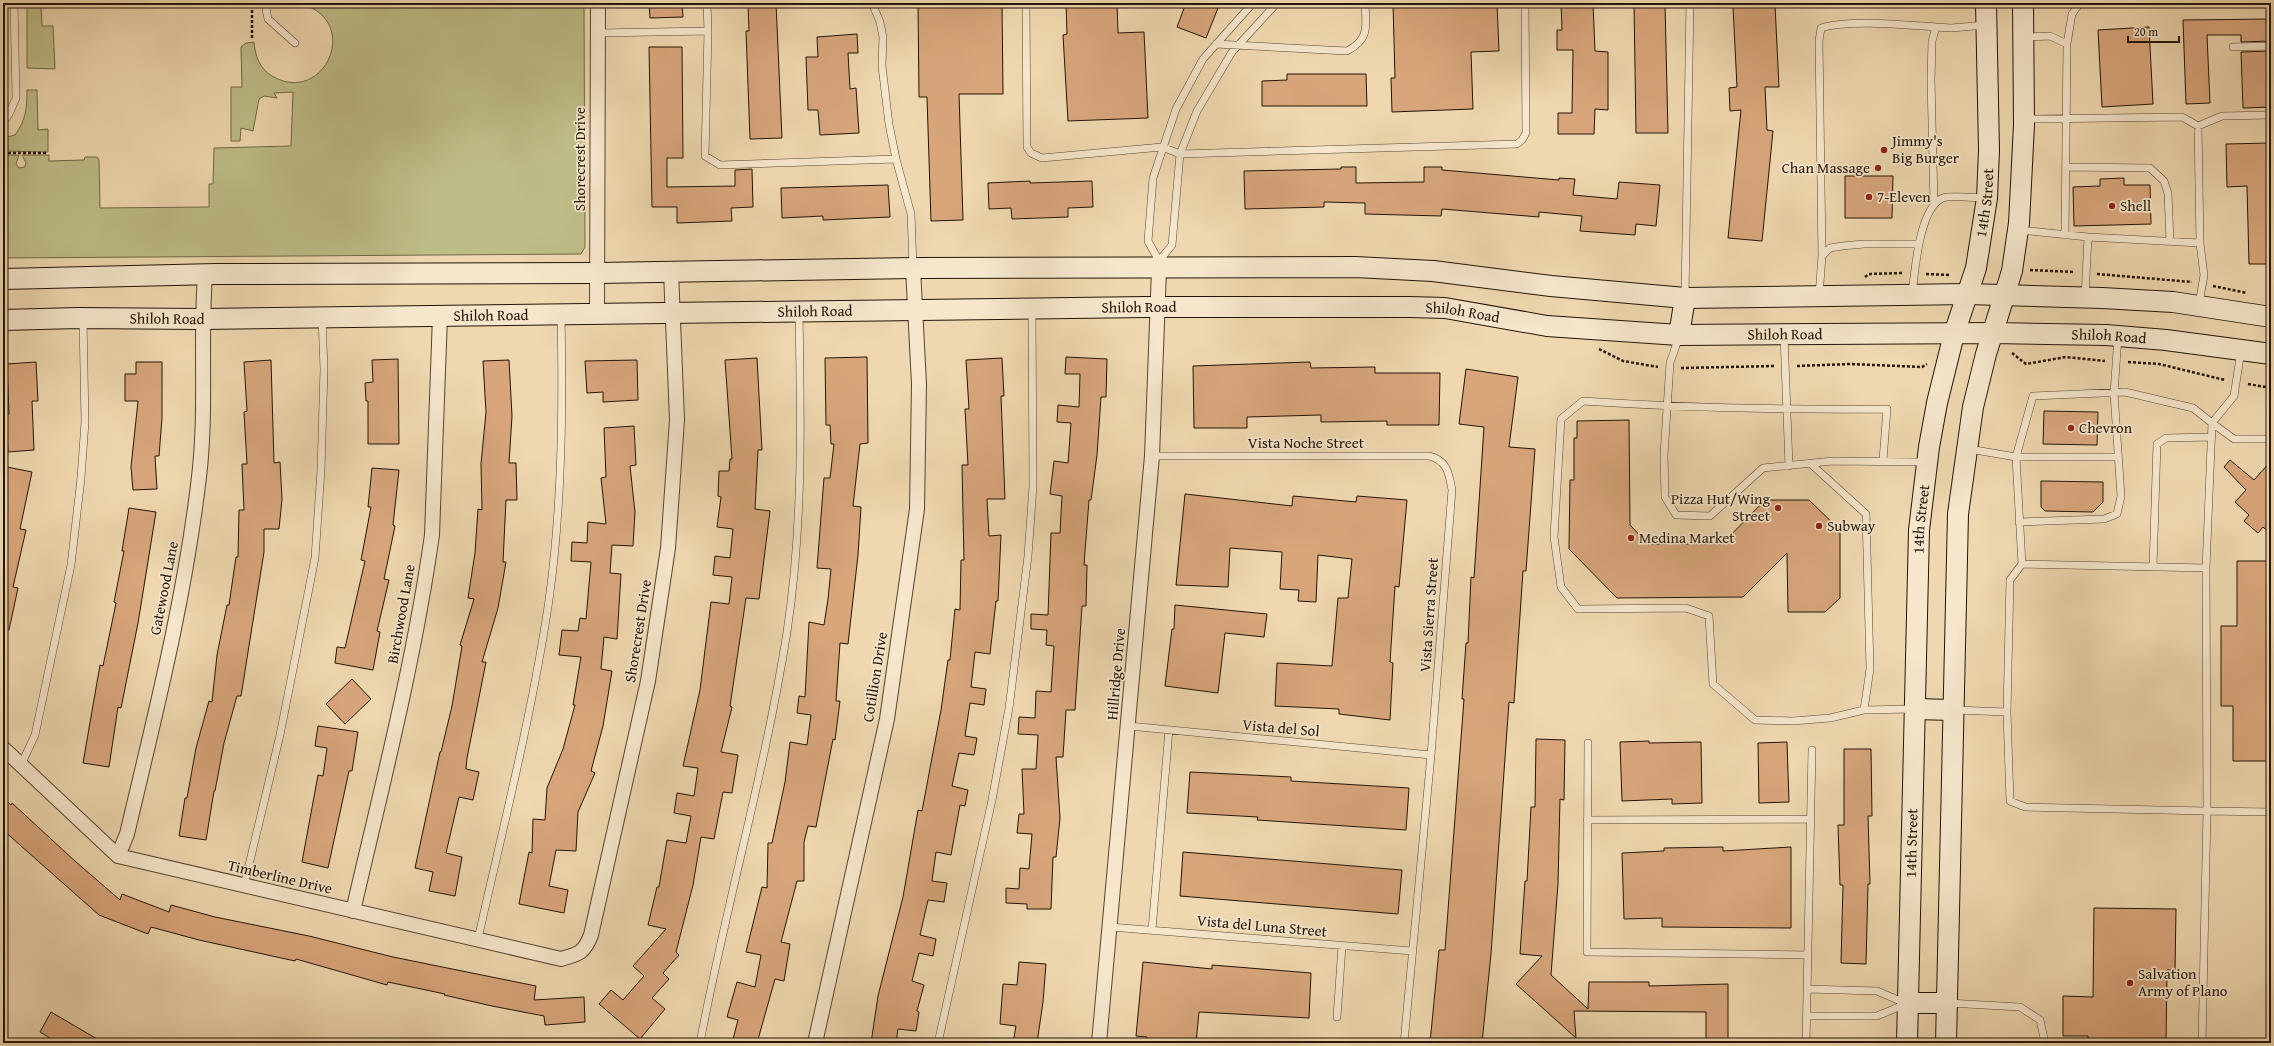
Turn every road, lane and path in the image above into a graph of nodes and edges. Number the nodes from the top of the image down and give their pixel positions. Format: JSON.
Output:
{"nodes":[{"id":1,"x":14,"y":3,"type":"edge"},
{"id":2,"x":252,"y":3,"type":"edge"},
{"id":3,"x":265,"y":3,"type":"edge"},
{"id":4,"x":598,"y":3,"type":"edge"},
{"id":5,"x":707,"y":3,"type":"edge"},
{"id":6,"x":872,"y":3,"type":"edge"},
{"id":7,"x":1026,"y":3,"type":"edge"},
{"id":8,"x":1253,"y":3,"type":"edge"},
{"id":9,"x":1277,"y":3,"type":"edge"},
{"id":10,"x":1365,"y":3,"type":"edge"},
{"id":11,"x":1525,"y":3,"type":"edge"},
{"id":12,"x":1690,"y":3,"type":"edge"},
{"id":13,"x":1986,"y":3,"type":"edge"},
{"id":14,"x":2023,"y":3,"type":"edge"},
{"id":15,"x":2080,"y":3,"type":"edge"},
{"id":16,"x":1987,"y":24,"type":"junction"},
{"id":17,"x":1936,"y":27,"type":"junction"},
{"id":18,"x":708,"y":30,"type":"junction"},
{"id":19,"x":598,"y":33,"type":"junction"},
{"id":20,"x":2024,"y":37,"type":"junction"},
{"id":21,"x":252,"y":39,"type":"dead end"},
{"id":22,"x":295,"y":43,"type":"dead end"},
{"id":23,"x":1216,"y":44,"type":"junction"},
{"id":24,"x":2067,"y":44,"type":"junction"},
{"id":25,"x":1237,"y":46,"type":"junction"},
{"id":26,"x":2271,"y":46,"type":"edge"},
{"id":27,"x":2233,"y":47,"type":"dead end"},
{"id":28,"x":2271,"y":115,"type":"edge"},
{"id":29,"x":2066,"y":118,"type":"junction"},
{"id":30,"x":2024,"y":119,"type":"junction"},
{"id":31,"x":3,"y":123,"type":"edge"},
{"id":32,"x":2198,"y":126,"type":"junction"},
{"id":33,"x":1162,"y":147,"type":"junction"},
{"id":34,"x":3,"y":153,"type":"edge"},
{"id":35,"x":48,"y":153,"type":"dead end"},
{"id":36,"x":1180,"y":154,"type":"junction"},
{"id":37,"x":896,"y":159,"type":"junction"},
{"id":38,"x":2066,"y":167,"type":"junction"},
{"id":39,"x":1987,"y":198,"type":"junction"},
{"id":40,"x":1934,"y":204,"type":"junction"},
{"id":41,"x":2018,"y":230,"type":"junction"},
{"id":42,"x":2065,"y":235,"type":"junction"},
{"id":43,"x":2088,"y":237,"type":"junction"},
{"id":44,"x":2170,"y":241,"type":"junction"},
{"id":45,"x":2200,"y":243,"type":"junction"},
{"id":46,"x":1918,"y":244,"type":"junction"},
{"id":47,"x":1822,"y":256,"type":"junction"},
{"id":48,"x":1159,"y":265,"type":"junction"},
{"id":49,"x":913,"y":268,"type":"junction"},
{"id":50,"x":2028,"y":270,"type":"dead end"},
{"id":51,"x":671,"y":271,"type":"junction"},
{"id":52,"x":597,"y":273,"type":"junction"},
{"id":53,"x":2086,"y":273,"type":"junction"},
{"id":54,"x":205,"y":275,"type":"junction"},
{"id":55,"x":3,"y":279,"type":"edge"},
{"id":56,"x":2202,"y":284,"type":"junction"},
{"id":57,"x":2248,"y":293,"type":"dead end"},
{"id":58,"x":1968,"y":294,"type":"junction"},
{"id":59,"x":1912,"y":295,"type":"junction"},
{"id":60,"x":2006,"y":295,"type":"junction"},
{"id":61,"x":1819,"y":296,"type":"junction"},
{"id":62,"x":2084,"y":297,"type":"junction"},
{"id":63,"x":1685,"y":298,"type":"junction"},
{"id":64,"x":2198,"y":306,"type":"junction"},
{"id":65,"x":1157,"y":307,"type":"junction"},
{"id":66,"x":1032,"y":309,"type":"junction"},
{"id":67,"x":915,"y":310,"type":"junction"},
{"id":68,"x":799,"y":312,"type":"junction"},
{"id":69,"x":672,"y":313,"type":"junction"},
{"id":70,"x":596,"y":314,"type":"junction"},
{"id":71,"x":560,"y":315,"type":"junction"},
{"id":72,"x":440,"y":316,"type":"junction"},
{"id":73,"x":2271,"y":317,"type":"edge"},
{"id":74,"x":82,"y":318,"type":"junction"},
{"id":75,"x":322,"y":318,"type":"junction"},
{"id":76,"x":202,"y":319,"type":"junction"},
{"id":77,"x":3,"y":320,"type":"edge"},
{"id":78,"x":1992,"y":333,"type":"junction"},
{"id":79,"x":1954,"y":334,"type":"junction"},
{"id":80,"x":1680,"y":335,"type":"junction"},
{"id":81,"x":1784,"y":335,"type":"junction"},
{"id":82,"x":2118,"y":336,"type":"junction"},
{"id":83,"x":2009,"y":350,"type":"dead end"},
{"id":84,"x":2241,"y":350,"type":"junction"},
{"id":85,"x":2271,"y":354,"type":"edge"},
{"id":86,"x":2116,"y":361,"type":"junction"},
{"id":87,"x":2236,"y":381,"type":"junction"},
{"id":88,"x":2271,"y":388,"type":"edge"},
{"id":89,"x":2114,"y":393,"type":"junction"},
{"id":90,"x":1666,"y":407,"type":"junction"},
{"id":91,"x":1787,"y":410,"type":"junction"},
{"id":92,"x":2212,"y":423,"type":"junction"},
{"id":93,"x":2212,"y":437,"type":"junction"},
{"id":94,"x":2271,"y":439,"type":"edge"},
{"id":95,"x":1967,"y":449,"type":"junction"},
{"id":96,"x":1152,"y":456,"type":"junction"},
{"id":97,"x":2016,"y":457,"type":"junction"},
{"id":98,"x":2118,"y":457,"type":"junction"},
{"id":99,"x":1883,"y":460,"type":"junction"},
{"id":100,"x":1927,"y":462,"type":"junction"},
{"id":101,"x":1811,"y":464,"type":"junction"},
{"id":102,"x":1789,"y":466,"type":"junction"},
{"id":103,"x":1450,"y":476,"type":"joint"},
{"id":104,"x":2020,"y":522,"type":"junction"},
{"id":105,"x":2022,"y":564,"type":"junction"},
{"id":106,"x":2153,"y":567,"type":"junction"},
{"id":107,"x":2206,"y":568,"type":"junction"},
{"id":108,"x":1915,"y":709,"type":"junction"},
{"id":109,"x":1864,"y":710,"type":"junction"},
{"id":110,"x":1952,"y":710,"type":"junction"},
{"id":111,"x":2007,"y":712,"type":"junction"},
{"id":112,"x":1129,"y":726,"type":"junction"},
{"id":113,"x":1169,"y":730,"type":"junction"},
{"id":114,"x":1588,"y":743,"type":"dead end"},
{"id":115,"x":3,"y":748,"type":"edge"},
{"id":116,"x":1812,"y":750,"type":"dead end"},
{"id":117,"x":1432,"y":755,"type":"junction"},
{"id":118,"x":21,"y":765,"type":"junction"},
{"id":119,"x":2207,"y":811,"type":"junction"},
{"id":120,"x":2271,"y":812,"type":"edge"},
{"id":121,"x":1810,"y":819,"type":"junction"},
{"id":122,"x":1587,"y":820,"type":"junction"},
{"id":123,"x":118,"y":856,"type":"junction"},
{"id":124,"x":244,"y":886,"type":"junction"},
{"id":125,"x":353,"y":911,"type":"junction"},
{"id":126,"x":1110,"y":927,"type":"junction"},
{"id":127,"x":1152,"y":930,"type":"junction"},
{"id":128,"x":478,"y":939,"type":"junction"},
{"id":129,"x":1342,"y":946,"type":"junction"},
{"id":130,"x":586,"y":948,"type":"joint"},
{"id":131,"x":1412,"y":951,"type":"junction"},
{"id":132,"x":1808,"y":955,"type":"junction"},
{"id":133,"x":1807,"y":989,"type":"junction"},
{"id":134,"x":1907,"y":1003,"type":"junction"},
{"id":135,"x":1947,"y":1003,"type":"junction"},
{"id":136,"x":1807,"y":1016,"type":"junction"},
{"id":137,"x":1337,"y":1017,"type":"dead end"},
{"id":138,"x":700,"y":1043,"type":"edge"},
{"id":139,"x":815,"y":1043,"type":"edge"},
{"id":140,"x":938,"y":1043,"type":"edge"},
{"id":141,"x":1099,"y":1043,"type":"edge"},
{"id":142,"x":1404,"y":1043,"type":"edge"},
{"id":143,"x":1806,"y":1043,"type":"edge"},
{"id":144,"x":1907,"y":1043,"type":"edge"},
{"id":145,"x":1946,"y":1043,"type":"edge"},
{"id":146,"x":2045,"y":1043,"type":"edge"},
{"id":147,"x":2202,"y":1043,"type":"edge"}],
"edges":[{"from":1,"to":31,"type":"lane"},
{"from":2,"to":21,"type":"path"},
{"from":3,"to":22,"type":"lane"},
{"from":4,"to":19,"type":"street","name":"Shorecrest Drive"},
{"from":5,"to":18,"type":"lane"},
{"from":6,"to":37,"type":"lane"},
{"from":7,"to":33,"type":"lane"},
{"from":8,"to":23,"type":"lane"},
{"from":9,"to":25,"type":"lane"},
{"from":10,"to":25,"type":"lane"},
{"from":11,"to":36,"type":"lane"},
{"from":12,"to":63,"type":"lane"},
{"from":13,"to":16,"type":"main road","name":"14th Street"},
{"from":14,"to":20,"type":"main road"},
{"from":15,"to":24,"type":"lane"},
{"from":16,"to":17,"type":"lane"},
{"from":16,"to":39,"type":"main road","name":"14th Street"},
{"from":17,"to":40,"type":"lane"},
{"from":17,"to":47,"type":"lane"},
{"from":18,"to":19,"type":"lane"},
{"from":18,"to":37,"type":"lane"},
{"from":19,"to":52,"type":"street","name":"Shorecrest Drive"},
{"from":20,"to":24,"type":"lane"},
{"from":20,"to":30,"type":"main road"},
{"from":23,"to":25,"type":"lane"},
{"from":23,"to":33,"type":"lane"},
{"from":24,"to":29,"type":"lane"},
{"from":25,"to":36,"type":"lane"},
{"from":26,"to":27,"type":"lane"},
{"from":28,"to":32,"type":"lane"},
{"from":29,"to":30,"type":"lane"},
{"from":29,"to":32,"type":"lane"},
{"from":29,"to":38,"type":"lane"},
{"from":30,"to":41,"type":"main road"},
{"from":32,"to":45,"type":"lane"},
{"from":33,"to":36,"type":"lane"},
{"from":33,"to":48,"type":"lane"},
{"from":34,"to":35,"type":"path"},
{"from":36,"to":48,"type":"lane"},
{"from":37,"to":49,"type":"lane"},
{"from":38,"to":42,"type":"lane"},
{"from":38,"to":44,"type":"lane"},
{"from":39,"to":40,"type":"lane"},
{"from":39,"to":58,"type":"main road","name":"14th Street"},
{"from":40,"to":46,"type":"lane"},
{"from":41,"to":42,"type":"lane"},
{"from":41,"to":60,"type":"main road"},
{"from":42,"to":43,"type":"lane"},
{"from":43,"to":44,"type":"lane"},
{"from":43,"to":53,"type":"lane"},
{"from":44,"to":45,"type":"lane"},
{"from":45,"to":56,"type":"lane"},
{"from":46,"to":47,"type":"lane"},
{"from":46,"to":59,"type":"lane"},
{"from":47,"to":61,"type":"lane"},
{"from":48,"to":49,"type":"main road"},
{"from":48,"to":63,"type":"main road"},
{"from":48,"to":65,"type":"street","name":"Hillridge Drive"},
{"from":49,"to":51,"type":"main road"},
{"from":49,"to":67,"type":"street","name":"Cotillion Drive"},
{"from":50,"to":53,"type":"path"},
{"from":51,"to":52,"type":"main road"},
{"from":51,"to":69,"type":"street","name":"Shorecrest Drive"},
{"from":52,"to":54,"type":"main road"},
{"from":52,"to":70,"type":"street","name":"Shorecrest Drive"},
{"from":53,"to":56,"type":"path"},
{"from":53,"to":62,"type":"lane"},
{"from":54,"to":55,"type":"main road"},
{"from":54,"to":76,"type":"street","name":"Gatewood Lane"},
{"from":56,"to":57,"type":"path"},
{"from":56,"to":64,"type":"lane"},
{"from":58,"to":59,"type":"main road"},
{"from":58,"to":60,"type":"main road"},
{"from":58,"to":79,"type":"main road","name":"14th Street"},
{"from":59,"to":61,"type":"main road"},
{"from":60,"to":62,"type":"main road"},
{"from":60,"to":78,"type":"main road"},
{"from":61,"to":63,"type":"main road"},
{"from":62,"to":64,"type":"main road"},
{"from":63,"to":80,"type":"main road"},
{"from":64,"to":73,"type":"main road"},
{"from":65,"to":66,"type":"main road","name":"Shiloh Road"},
{"from":65,"to":80,"type":"main road","name":"Shiloh Road"},
{"from":65,"to":96,"type":"street","name":"Hillridge Drive"},
{"from":66,"to":67,"type":"main road","name":"Shiloh Road"},
{"from":66,"to":140,"type":"lane"},
{"from":67,"to":68,"type":"main road","name":"Shiloh Road"},
{"from":67,"to":139,"type":"street","name":"Cotillion Drive"},
{"from":68,"to":69,"type":"main road","name":"Shiloh Road"},
{"from":68,"to":138,"type":"lane"},
{"from":69,"to":70,"type":"main road","name":"Shiloh Road"},
{"from":69,"to":130,"type":"street","name":"Shorecrest Drive"},
{"from":70,"to":71,"type":"main road","name":"Shiloh Road"},
{"from":71,"to":72,"type":"main road","name":"Shiloh Road"},
{"from":71,"to":128,"type":"lane"},
{"from":72,"to":75,"type":"main road","name":"Shiloh Road"},
{"from":72,"to":125,"type":"street","name":"Birchwood Lane"},
{"from":74,"to":76,"type":"main road","name":"Shiloh Road"},
{"from":74,"to":77,"type":"main road","name":"Shiloh Road"},
{"from":74,"to":118,"type":"lane"},
{"from":75,"to":76,"type":"main road","name":"Shiloh Road"},
{"from":75,"to":124,"type":"lane"},
{"from":76,"to":123,"type":"street","name":"Gatewood Lane"},
{"from":78,"to":79,"type":"main road","name":"Shiloh Road"},
{"from":78,"to":82,"type":"main road","name":"Shiloh Road"},
{"from":78,"to":95,"type":"main road"},
{"from":79,"to":81,"type":"main road","name":"Shiloh Road"},
{"from":79,"to":100,"type":"main road","name":"14th Street"},
{"from":80,"to":81,"type":"main road","name":"Shiloh Road"},
{"from":80,"to":90,"type":"lane"},
{"from":81,"to":91,"type":"lane"},
{"from":82,"to":84,"type":"main road","name":"Shiloh Road"},
{"from":82,"to":86,"type":"lane"},
{"from":83,"to":86,"type":"path"},
{"from":84,"to":85,"type":"main road","name":"Shiloh Road"},
{"from":84,"to":87,"type":"lane"},
{"from":86,"to":87,"type":"path"},
{"from":86,"to":89,"type":"lane"},
{"from":87,"to":88,"type":"path"},
{"from":87,"to":92,"type":"lane"},
{"from":89,"to":92,"type":"lane"},
{"from":89,"to":97,"type":"lane"},
{"from":89,"to":98,"type":"lane"},
{"from":90,"to":91,"type":"lane"},
{"from":90,"to":102,"type":"lane"},
{"from":90,"to":109,"type":"lane"},
{"from":91,"to":99,"type":"lane"},
{"from":91,"to":102,"type":"lane"},
{"from":92,"to":93,"type":"lane"},
{"from":92,"to":94,"type":"lane"},
{"from":93,"to":106,"type":"lane"},
{"from":93,"to":107,"type":"lane"},
{"from":95,"to":97,"type":"lane"},
{"from":95,"to":110,"type":"main road"},
{"from":96,"to":103,"type":"lane","name":"Vista Noche Street"},
{"from":96,"to":112,"type":"street","name":"Hillridge Drive"},
{"from":97,"to":98,"type":"lane"},
{"from":97,"to":104,"type":"lane"},
{"from":98,"to":104,"type":"lane"},
{"from":99,"to":100,"type":"lane"},
{"from":99,"to":101,"type":"lane"},
{"from":100,"to":108,"type":"main road","name":"14th Street"},
{"from":101,"to":102,"type":"lane"},
{"from":101,"to":109,"type":"lane"},
{"from":103,"to":117,"type":"lane","name":"Vista Sierra Street"},
{"from":104,"to":105,"type":"lane"},
{"from":105,"to":106,"type":"lane"},
{"from":105,"to":111,"type":"lane"},
{"from":106,"to":107,"type":"lane"},
{"from":107,"to":119,"type":"lane"},
{"from":108,"to":109,"type":"lane"},
{"from":108,"to":110,"type":"main road"},
{"from":108,"to":134,"type":"main road","name":"14th Street"},
{"from":110,"to":111,"type":"lane"},
{"from":110,"to":135,"type":"main road"},
{"from":111,"to":119,"type":"lane"},
{"from":112,"to":113,"type":"lane","name":"Vista del Sol"},
{"from":112,"to":126,"type":"street","name":"Hillridge Drive"},
{"from":113,"to":117,"type":"lane","name":"Vista del Sol"},
{"from":113,"to":127,"type":"lane"},
{"from":114,"to":122,"type":"lane"},
{"from":115,"to":118,"type":"street","name":"Timberline Drive"},
{"from":116,"to":121,"type":"lane"},
{"from":117,"to":131,"type":"lane","name":"Vista Sierra Street"},
{"from":118,"to":123,"type":"street","name":"Timberline Drive"},
{"from":119,"to":120,"type":"lane"},
{"from":119,"to":147,"type":"lane"},
{"from":121,"to":122,"type":"lane"},
{"from":121,"to":132,"type":"lane"},
{"from":122,"to":132,"type":"lane"},
{"from":123,"to":124,"type":"street","name":"Timberline Drive"},
{"from":124,"to":125,"type":"street","name":"Timberline Drive"},
{"from":125,"to":128,"type":"street","name":"Timberline Drive"},
{"from":126,"to":127,"type":"lane","name":"Vista del Luna Street"},
{"from":126,"to":141,"type":"street","name":"Hillridge Drive"},
{"from":127,"to":129,"type":"lane","name":"Vista del Luna Street"},
{"from":128,"to":130,"type":"street","name":"Timberline Drive"},
{"from":129,"to":131,"type":"lane","name":"Vista del Luna Street"},
{"from":129,"to":137,"type":"lane"},
{"from":131,"to":142,"type":"lane","name":"Vista Sierra Street"},
{"from":132,"to":133,"type":"lane"},
{"from":133,"to":134,"type":"lane"},
{"from":133,"to":136,"type":"lane"},
{"from":134,"to":135,"type":"main road"},
{"from":134,"to":136,"type":"lane"},
{"from":134,"to":144,"type":"main road","name":"14th Street"},
{"from":135,"to":145,"type":"main road"},
{"from":135,"to":146,"type":"lane"},
{"from":136,"to":143,"type":"lane"}]}
